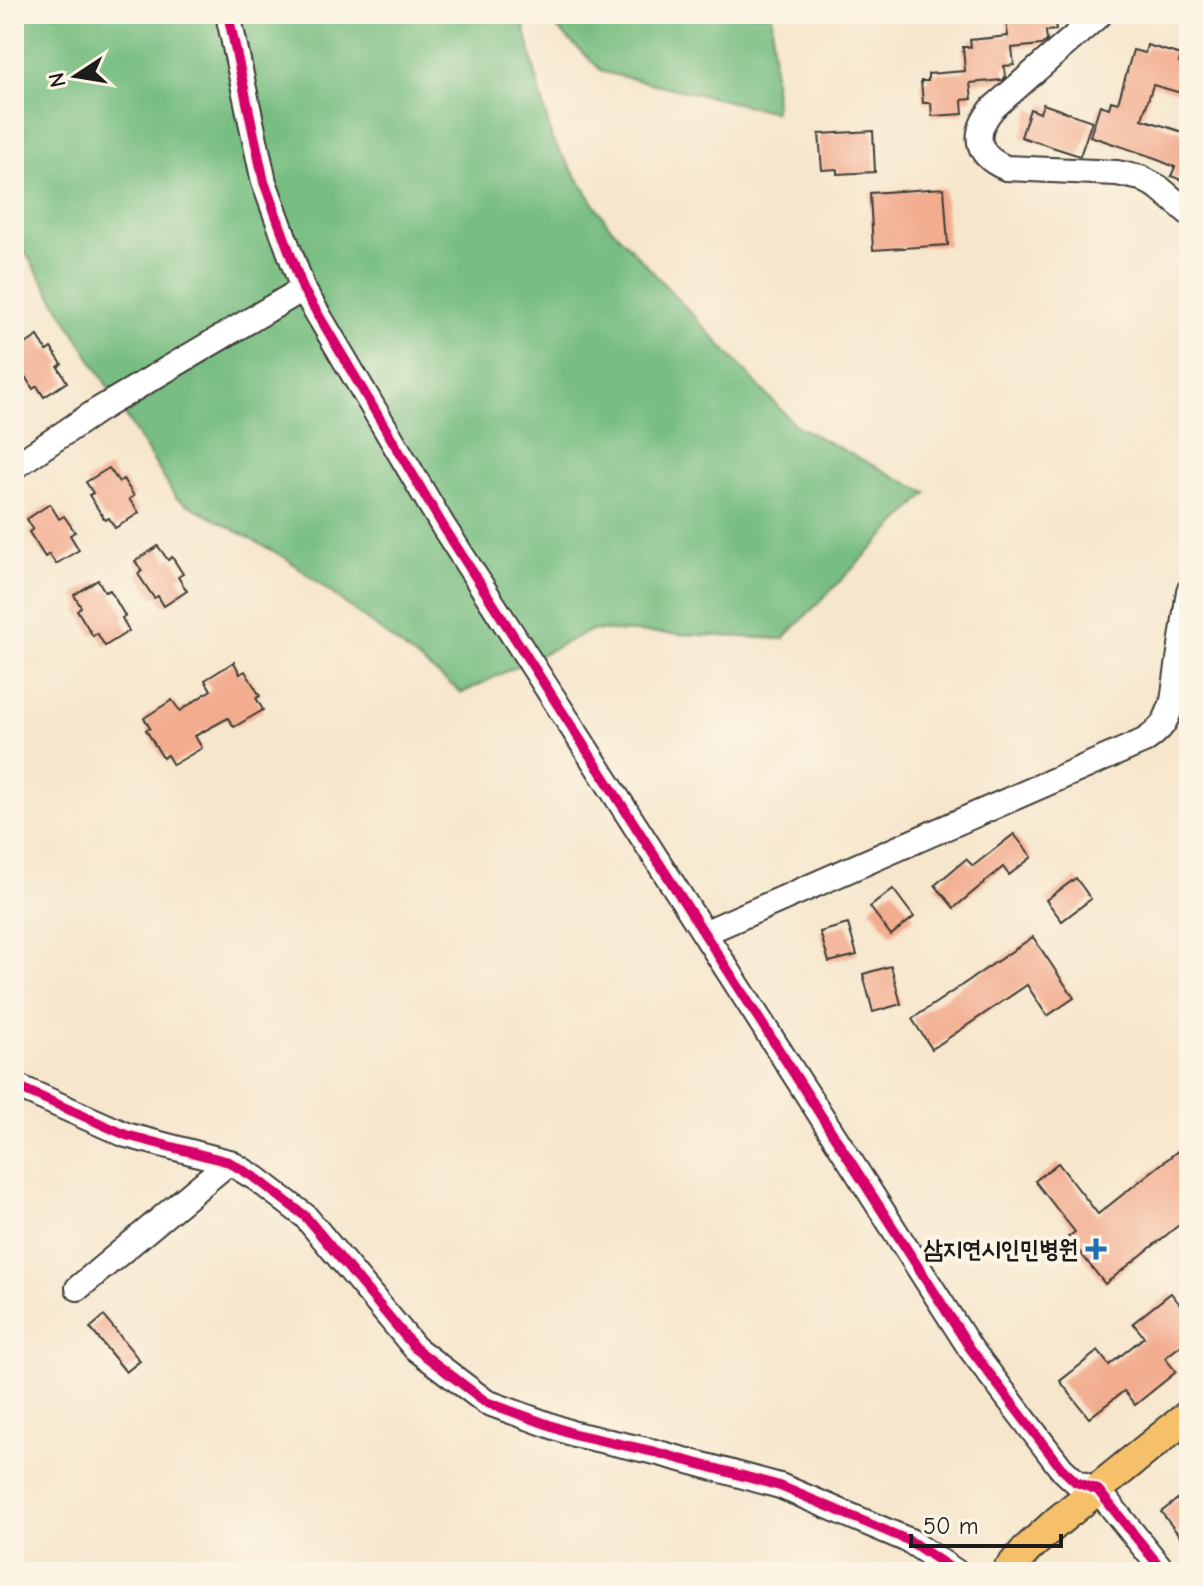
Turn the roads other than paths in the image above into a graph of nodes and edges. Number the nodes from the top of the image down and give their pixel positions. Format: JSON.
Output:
{"nodes":[{"id":1,"x":228,"y":14,"type":"edge"},
{"id":2,"x":1100,"y":14,"type":"edge"},
{"id":3,"x":1189,"y":213,"type":"edge"},
{"id":4,"x":303,"y":289,"type":"junction"},
{"id":5,"x":14,"y":467,"type":"edge"},
{"id":6,"x":1189,"y":591,"type":"edge"},
{"id":7,"x":704,"y":933,"type":"junction"},
{"id":8,"x":14,"y":1085,"type":"edge"},
{"id":9,"x":229,"y":1162,"type":"junction"},
{"id":10,"x":78,"y":1288,"type":"dead end"},
{"id":11,"x":1189,"y":1415,"type":"edge"},
{"id":12,"x":1098,"y":1490,"type":"junction"},
{"id":13,"x":956,"y":1572,"type":"edge"},
{"id":14,"x":1007,"y":1572,"type":"edge"},
{"id":15,"x":1164,"y":1572,"type":"edge"}],
"edges":[{"from":1,"to":4,"type":"street"},
{"from":2,"to":3,"type":"street"},
{"from":4,"to":5,"type":"street"},
{"from":4,"to":7,"type":"street"},
{"from":6,"to":7,"type":"street"},
{"from":7,"to":12,"type":"street"},
{"from":8,"to":9,"type":"street"},
{"from":9,"to":10,"type":"street"},
{"from":9,"to":13,"type":"street"},
{"from":11,"to":12,"type":"main road"},
{"from":12,"to":14,"type":"main road"},
{"from":12,"to":15,"type":"street"}]}
